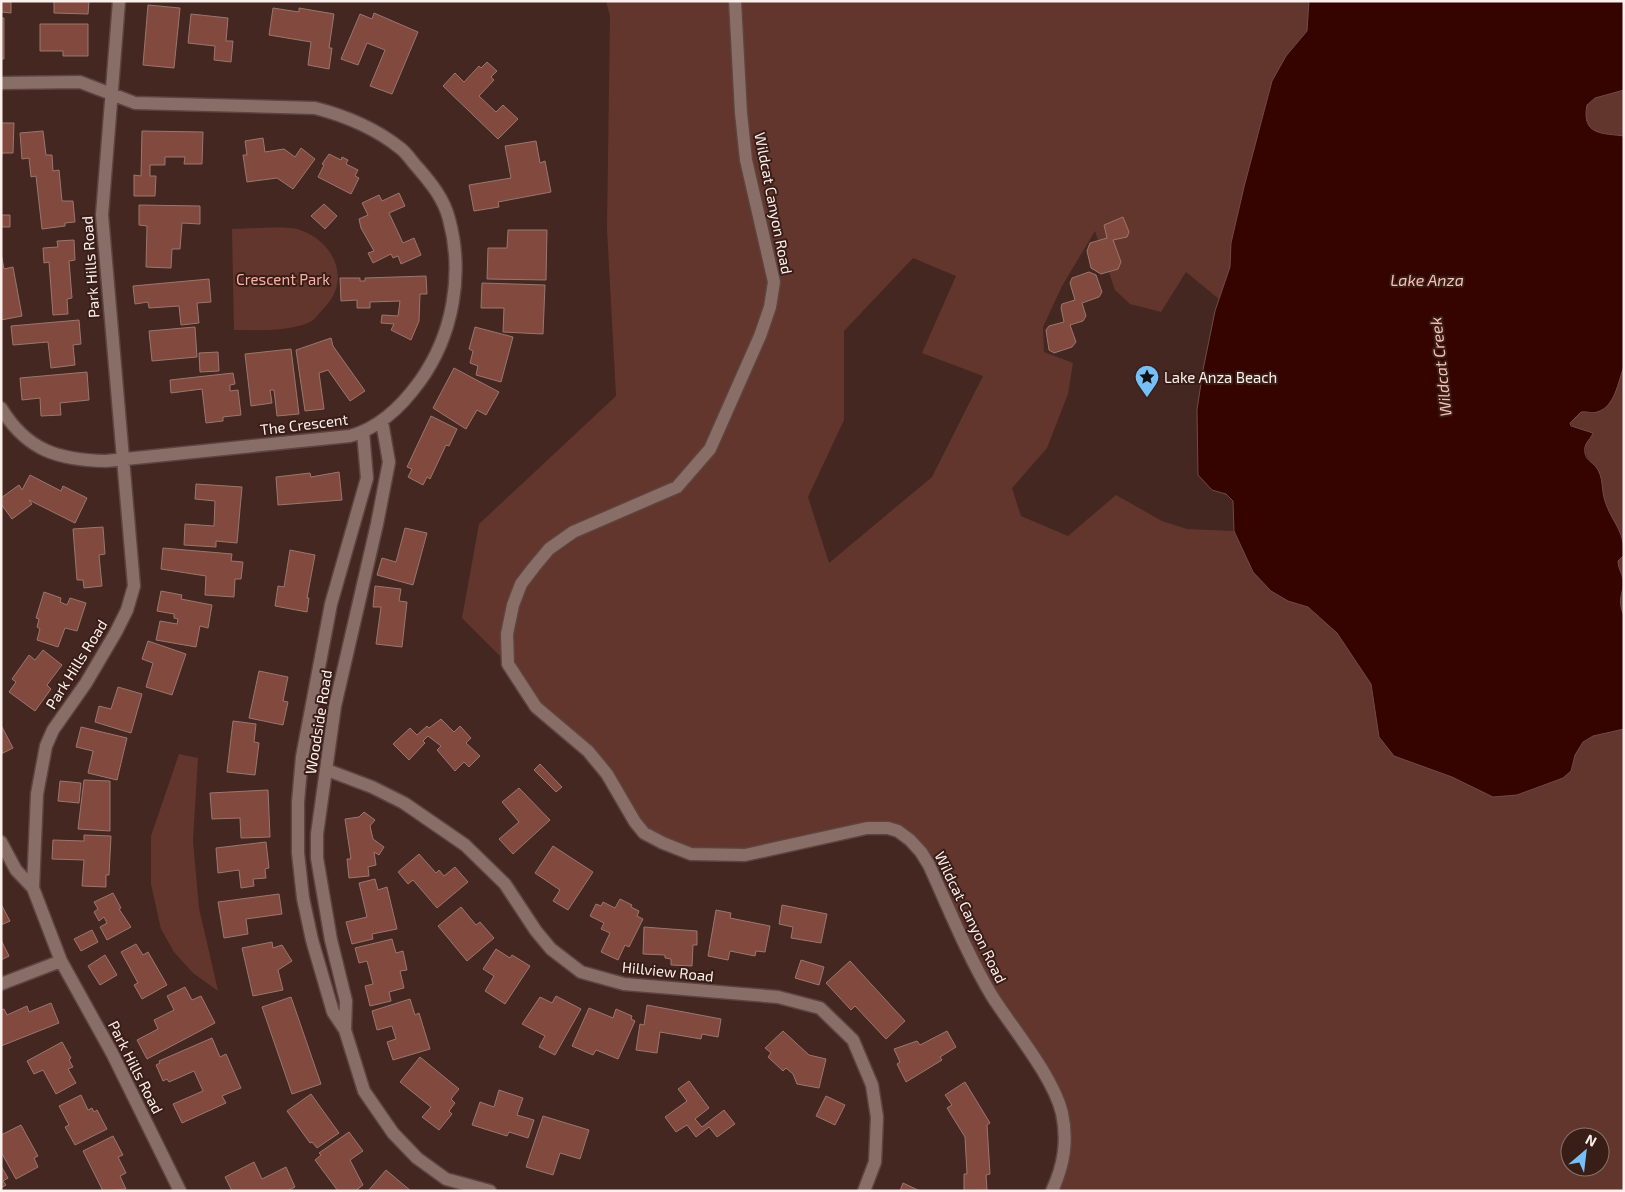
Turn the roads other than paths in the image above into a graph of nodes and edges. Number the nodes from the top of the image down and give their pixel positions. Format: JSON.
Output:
{"nodes":[{"id":1,"x":119,"y":1,"type":"edge"},
{"id":2,"x":735,"y":1,"type":"edge"},
{"id":3,"x":1,"y":83,"type":"edge"},
{"id":4,"x":111,"y":94,"type":"junction"},
{"id":5,"x":1,"y":408,"type":"edge"},
{"id":6,"x":382,"y":422,"type":"junction"},
{"id":7,"x":363,"y":432,"type":"junction"},
{"id":8,"x":124,"y":459,"type":"junction"},
{"id":9,"x":327,"y":770,"type":"junction"},
{"id":10,"x":1,"y":842,"type":"edge"},
{"id":11,"x":33,"y":888,"type":"junction"},
{"id":12,"x":62,"y":961,"type":"junction"},
{"id":13,"x":1,"y":984,"type":"edge"},
{"id":14,"x":345,"y":1030,"type":"junction"},
{"id":15,"x":180,"y":1191,"type":"edge"},
{"id":16,"x":490,"y":1191,"type":"edge"},
{"id":17,"x":864,"y":1191,"type":"edge"},
{"id":18,"x":1052,"y":1191,"type":"edge"}],
"edges":[{"from":1,"to":4,"type":"street","name":"Park Hills Road"},
{"from":2,"to":18,"type":"street","name":"Wildcat Canyon Road"},
{"from":3,"to":4,"type":"street","name":"The Crescent"},
{"from":4,"to":6,"type":"street","name":"The Crescent"},
{"from":4,"to":8,"type":"street","name":"Park Hills Road"},
{"from":5,"to":8,"type":"street","name":"The Crescent"},
{"from":6,"to":7,"type":"street","name":"The Crescent"},
{"from":6,"to":9,"type":"street","name":"Woodside Road"},
{"from":7,"to":8,"type":"street","name":"The Crescent"},
{"from":7,"to":14,"type":"street","name":"Woodside Road"},
{"from":8,"to":11,"type":"street","name":"Park Hills Road"},
{"from":9,"to":14,"type":"street","name":"Woodside Road"},
{"from":9,"to":17,"type":"street","name":"Hillview Road"},
{"from":10,"to":11,"type":"street"},
{"from":11,"to":12,"type":"street","name":"Park Hills Road"},
{"from":12,"to":13,"type":"street"},
{"from":12,"to":15,"type":"street","name":"Park Hills Road"},
{"from":14,"to":16,"type":"street","name":"Woodside Road"}]}
